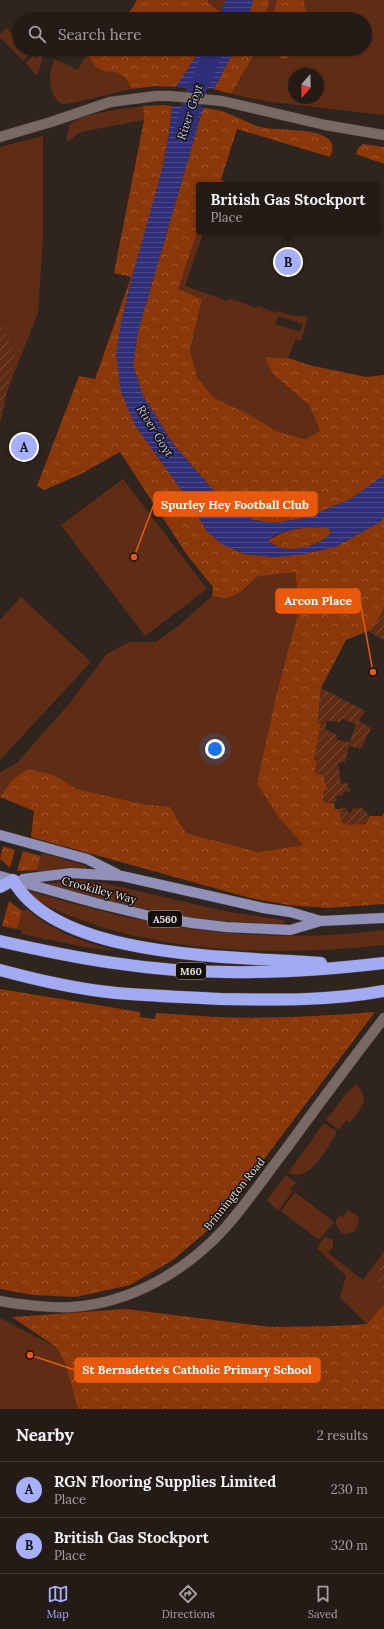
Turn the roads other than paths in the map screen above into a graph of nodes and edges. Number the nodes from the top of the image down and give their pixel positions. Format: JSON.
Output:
{"nodes":[{"id":1,"x":384,"y":135,"type":"edge"},
{"id":2,"x":0,"y":137,"type":"edge"},
{"id":3,"x":2,"y":836,"type":"edge"},
{"id":4,"x":0,"y":870,"type":"edge"},
{"id":5,"x":0,"y":876,"type":"edge"},
{"id":6,"x":122,"y":876,"type":"junction"},
{"id":7,"x":13,"y":880,"type":"junction"},
{"id":8,"x":0,"y":887,"type":"edge"},
{"id":9,"x":384,"y":918,"type":"edge"},
{"id":10,"x":321,"y":921,"type":"junction"},
{"id":11,"x":0,"y":941,"type":"edge"},
{"id":12,"x":384,"y":963,"type":"edge"},
{"id":13,"x":352,"y":966,"type":"junction"},
{"id":14,"x":0,"y":970,"type":"edge"},
{"id":15,"x":384,"y":991,"type":"edge"},
{"id":16,"x":384,"y":1018,"type":"edge"},
{"id":17,"x":0,"y":1301,"type":"edge"}],
"edges":[{"from":1,"to":2,"type":"street"},
{"from":3,"to":6,"type":"main road","name":"Crookilley Way","number":"A560"},
{"from":4,"to":7,"type":"main road","name":"Crookilley Way","number":"A560"},
{"from":5,"to":7,"type":"main road","name":"Crookilley Way","number":"A560"},
{"from":6,"to":7,"type":"main road","name":"Crookilley Way","number":"A560"},
{"from":6,"to":10,"type":"main road","name":"Crookilley Way","number":"A560"},
{"from":7,"to":8,"type":"highway"},
{"from":7,"to":10,"type":"main road","name":"Crookilley Way","number":"A560"},
{"from":7,"to":13,"type":"highway","number":"M60"},
{"from":9,"to":10,"type":"main road","name":"Crookilley Way","number":"A560"},
{"from":11,"to":13,"type":"highway","number":"M60"},
{"from":12,"to":13,"type":"highway","number":"M60"},
{"from":14,"to":15,"type":"highway"},
{"from":16,"to":17,"type":"street","name":"Brinnington Road"}]}
